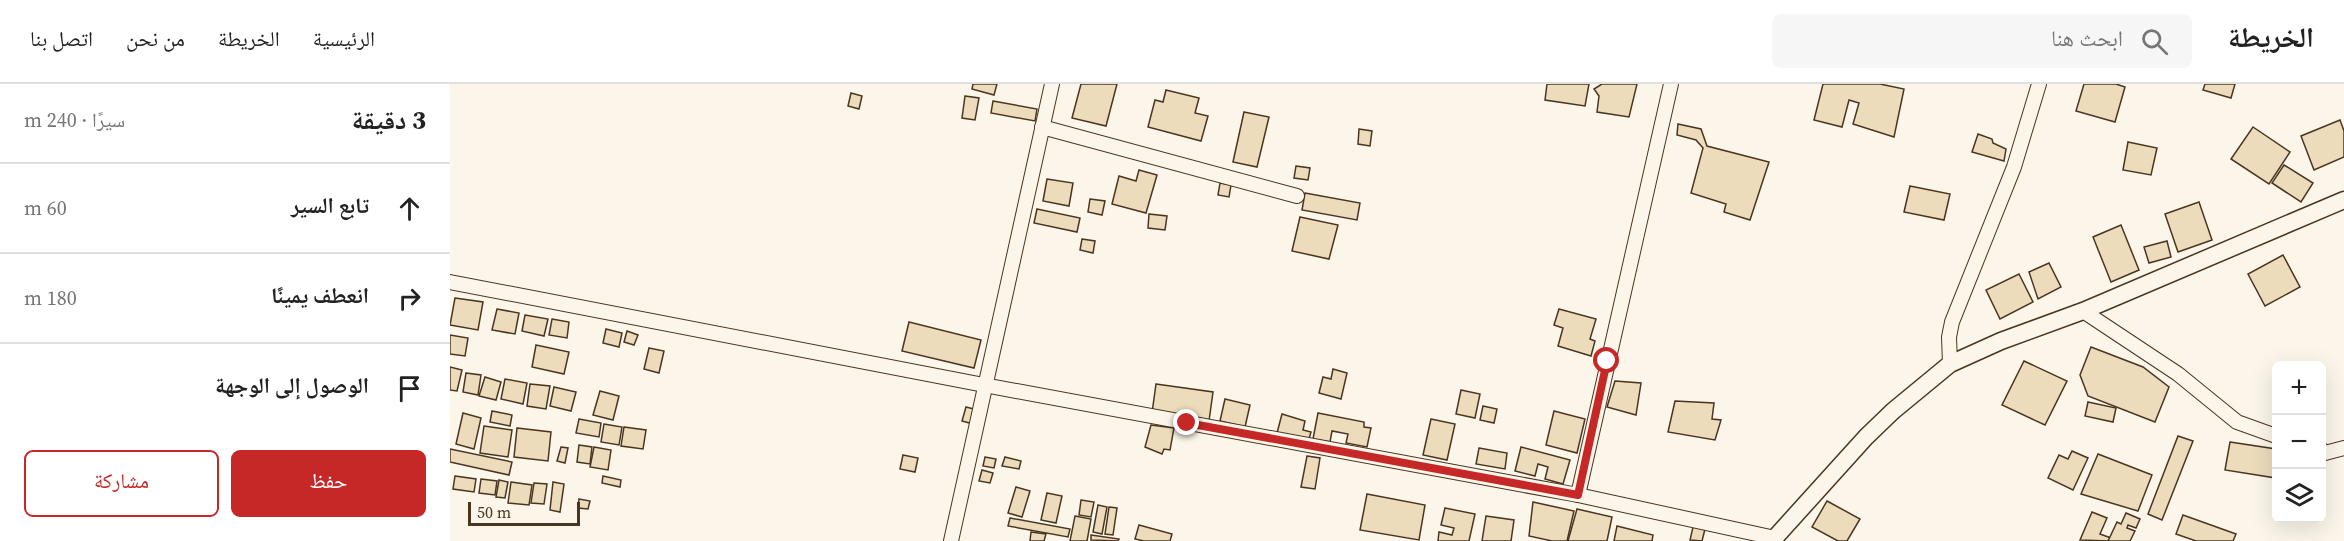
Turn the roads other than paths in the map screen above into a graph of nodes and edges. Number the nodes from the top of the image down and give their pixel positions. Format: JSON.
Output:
{"nodes":[{"id":1,"x":1052,"y":84,"type":"edge"},
{"id":2,"x":1671,"y":84,"type":"edge"},
{"id":3,"x":2039,"y":84,"type":"edge"},
{"id":4,"x":1042,"y":127,"type":"junction"},
{"id":5,"x":1297,"y":196,"type":"dead end"},
{"id":6,"x":2344,"y":200,"type":"edge"},
{"id":7,"x":450,"y":282,"type":"edge"},
{"id":8,"x":2083,"y":311,"type":"junction"},
{"id":9,"x":1950,"y":364,"type":"junction"},
{"id":10,"x":984,"y":385,"type":"junction"},
{"id":11,"x":2272,"y":434,"type":"edge"},
{"id":12,"x":2344,"y":448,"type":"edge"},
{"id":13,"x":2326,"y":453,"type":"edge"},
{"id":14,"x":1578,"y":495,"type":"junction"},
{"id":15,"x":1774,"y":539,"type":"edge"},
{"id":16,"x":951,"y":541,"type":"edge"}],
"edges":[{"from":1,"to":4,"type":"street"},
{"from":2,"to":14,"type":"street"},
{"from":3,"to":9,"type":"street"},
{"from":4,"to":5,"type":"street"},
{"from":4,"to":10,"type":"street"},
{"from":6,"to":8,"type":"street"},
{"from":7,"to":10,"type":"street"},
{"from":8,"to":9,"type":"street"},
{"from":8,"to":11,"type":"street"},
{"from":9,"to":15,"type":"street"},
{"from":10,"to":14,"type":"street"},
{"from":10,"to":16,"type":"street"},
{"from":12,"to":13,"type":"street"},
{"from":14,"to":15,"type":"street"}]}
